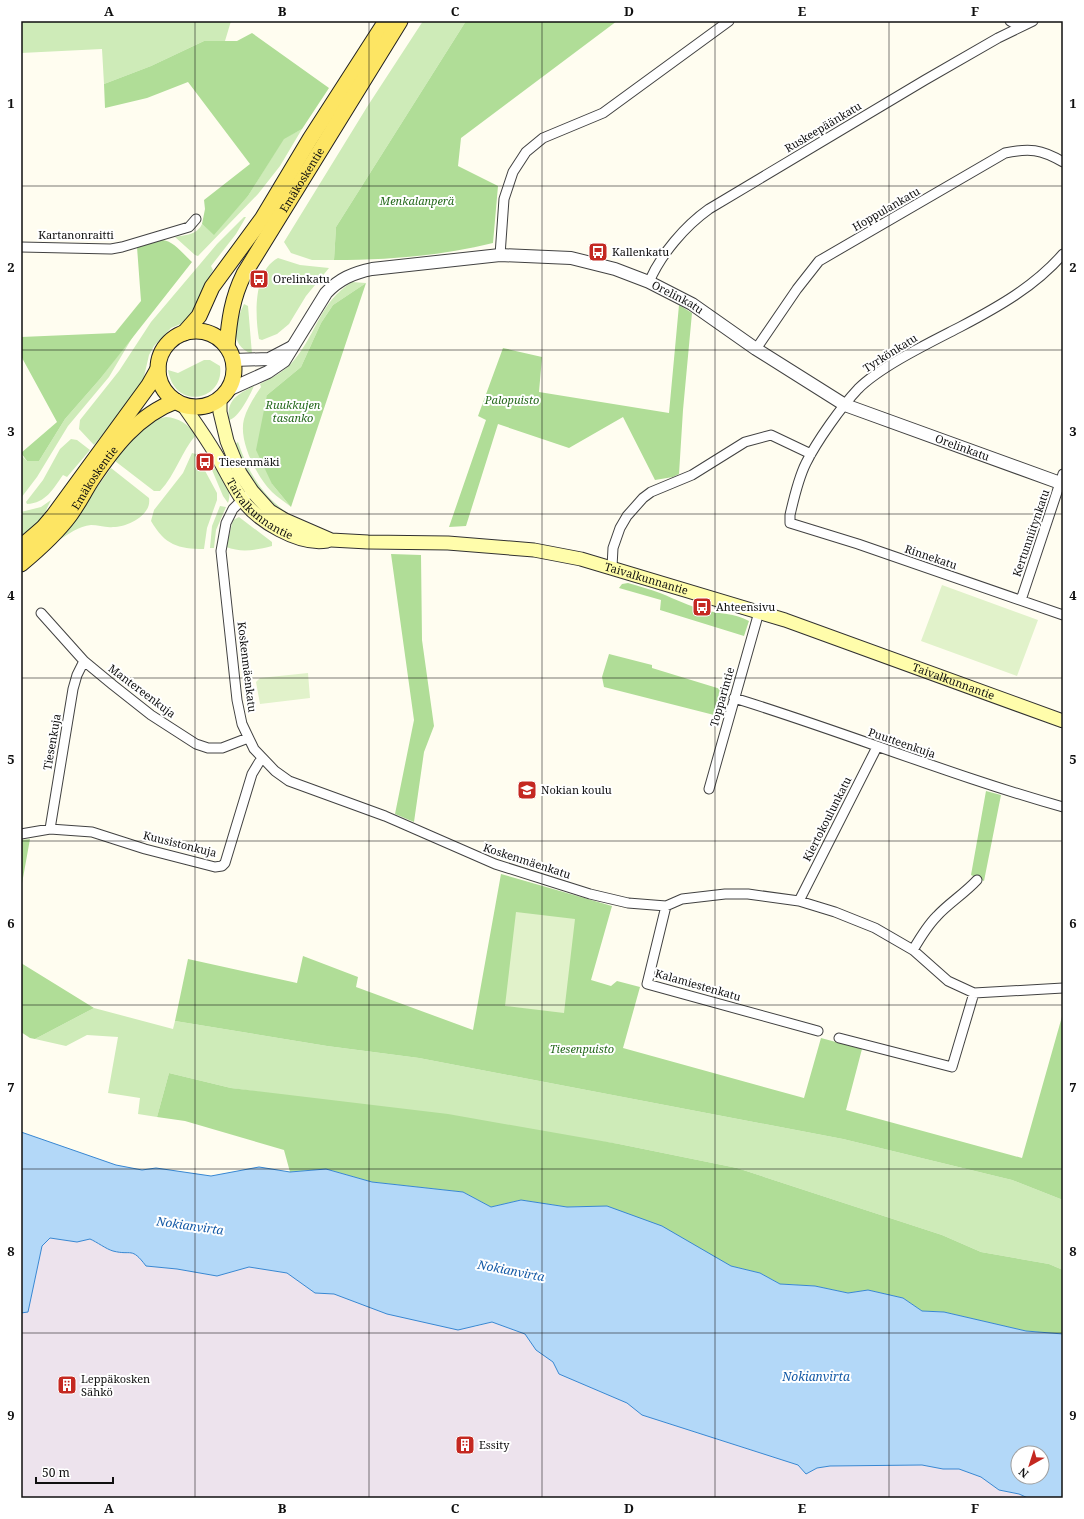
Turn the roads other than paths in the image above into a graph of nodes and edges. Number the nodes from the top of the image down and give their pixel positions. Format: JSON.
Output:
{"nodes":[{"id":1,"x":386,"y":21,"type":"edge"},
{"id":2,"x":400,"y":21,"type":"edge"},
{"id":3,"x":729,"y":21,"type":"edge"},
{"id":4,"x":1010,"y":21,"type":"edge"},
{"id":5,"x":1033,"y":21,"type":"edge"},
{"id":6,"x":1020,"y":28,"type":"junction"},
{"id":7,"x":1063,"y":162,"type":"edge"},
{"id":8,"x":196,"y":219,"type":"dead end"},
{"id":9,"x":21,"y":247,"type":"edge"},
{"id":10,"x":1063,"y":254,"type":"edge"},
{"id":11,"x":500,"y":255,"type":"junction"},
{"id":12,"x":649,"y":282,"type":"junction"},
{"id":13,"x":184,"y":333,"type":"junction"},
{"id":14,"x":292,"y":347,"type":"junction"},
{"id":15,"x":756,"y":349,"type":"junction"},
{"id":16,"x":230,"y":354,"type":"junction"},
{"id":17,"x":158,"y":369,"type":"junction"},
{"id":18,"x":224,"y":394,"type":"junction"},
{"id":19,"x":180,"y":403,"type":"junction"},
{"id":20,"x":845,"y":405,"type":"junction"},
{"id":21,"x":811,"y":454,"type":"junction"},
{"id":22,"x":1062,"y":480,"type":"edge"},
{"id":23,"x":247,"y":495,"type":"junction"},
{"id":24,"x":790,"y":524,"type":"joint"},
{"id":25,"x":21,"y":548,"type":"edge"},
{"id":26,"x":21,"y":564,"type":"edge"},
{"id":27,"x":612,"y":567,"type":"junction"},
{"id":28,"x":1021,"y":600,"type":"junction"},
{"id":29,"x":759,"y":612,"type":"junction"},
{"id":30,"x":41,"y":613,"type":"dead end"},
{"id":31,"x":1063,"y":615,"type":"edge"},
{"id":32,"x":84,"y":661,"type":"junction"},
{"id":33,"x":734,"y":698,"type":"junction"},
{"id":34,"x":1063,"y":721,"type":"edge"},
{"id":35,"x":248,"y":738,"type":"junction"},
{"id":36,"x":877,"y":747,"type":"junction"},
{"id":37,"x":261,"y":759,"type":"junction"},
{"id":38,"x":709,"y":789,"type":"dead end"},
{"id":39,"x":1063,"y":807,"type":"edge"},
{"id":40,"x":50,"y":829,"type":"junction"},
{"id":41,"x":21,"y":834,"type":"edge"},
{"id":42,"x":977,"y":880,"type":"dead end"},
{"id":43,"x":799,"y":901,"type":"junction"},
{"id":44,"x":666,"y":906,"type":"junction"},
{"id":45,"x":913,"y":950,"type":"junction"},
{"id":46,"x":1063,"y":988,"type":"edge"},
{"id":47,"x":974,"y":994,"type":"junction"},
{"id":48,"x":818,"y":1031,"type":"dead end"},
{"id":49,"x":839,"y":1038,"type":"dead end"}],
"edges":[{"from":1,"to":13,"type":"main road","name":"Emäkoskentie"},
{"from":2,"to":16,"type":"main road","name":"Emäkoskentie"},
{"from":3,"to":11,"type":"street"},
{"from":4,"to":6,"type":"street"},
{"from":5,"to":6,"type":"street","name":"Ruskeepäänkatu"},
{"from":6,"to":12,"type":"street","name":"Ruskeepäänkatu"},
{"from":7,"to":15,"type":"street","name":"Hoppulankatu"},
{"from":8,"to":9,"type":"street","name":"Kartanonraitti"},
{"from":10,"to":20,"type":"street","name":"Tyrkönkatu"},
{"from":11,"to":12,"type":"street","name":"Orelinkatu"},
{"from":11,"to":14,"type":"street","name":"Orelinkatu"},
{"from":12,"to":15,"type":"street","name":"Orelinkatu"},
{"from":13,"to":16,"type":"main road"},
{"from":13,"to":17,"type":"main road"},
{"from":14,"to":16,"type":"street"},
{"from":14,"to":18,"type":"street","name":"Orelinkatu"},
{"from":15,"to":20,"type":"street","name":"Orelinkatu"},
{"from":16,"to":18,"type":"main road"},
{"from":17,"to":19,"type":"main road"},
{"from":17,"to":25,"type":"main road","name":"Emäkoskentie"},
{"from":18,"to":19,"type":"main road"},
{"from":18,"to":23,"type":"main road","name":"Taivalkunnantie"},
{"from":19,"to":23,"type":"main road","name":"Taivalkunnantie"},
{"from":19,"to":26,"type":"main road","name":"Emäkoskentie"},
{"from":20,"to":21,"type":"street","name":"Tyrkönkatu"},
{"from":20,"to":22,"type":"street","name":"Orelinkatu"},
{"from":21,"to":24,"type":"street","name":"Tyrkönkatu"},
{"from":21,"to":27,"type":"street"},
{"from":22,"to":28,"type":"street","name":"Kertunniitynkatu"},
{"from":23,"to":27,"type":"main road","name":"Taivalkunnantie"},
{"from":23,"to":35,"type":"street","name":"Koskenmäenkatu"},
{"from":24,"to":28,"type":"street","name":"Rinnekatu"},
{"from":27,"to":29,"type":"main road","name":"Taivalkunnantie"},
{"from":28,"to":31,"type":"street","name":"Rinnekatu"},
{"from":29,"to":33,"type":"street","name":"Topparintie"},
{"from":29,"to":34,"type":"main road","name":"Taivalkunnantie"},
{"from":30,"to":32,"type":"street","name":"Mantereenkuja"},
{"from":32,"to":35,"type":"street","name":"Mantereenkuja"},
{"from":32,"to":40,"type":"street","name":"Tiesenkuja"},
{"from":33,"to":36,"type":"street","name":"Puutteenkuja"},
{"from":33,"to":38,"type":"street","name":"Topparintie"},
{"from":35,"to":37,"type":"street","name":"Koskenmäenkatu"},
{"from":36,"to":39,"type":"street","name":"Puutteenkuja"},
{"from":36,"to":43,"type":"street","name":"Kiertokoulunkatu"},
{"from":37,"to":40,"type":"street","name":"Kuusistonkuja"},
{"from":37,"to":44,"type":"street","name":"Koskenmäenkatu"},
{"from":40,"to":41,"type":"street","name":"Kuusistonkuja"},
{"from":42,"to":45,"type":"street"},
{"from":43,"to":44,"type":"street","name":"Koskenmäenkatu"},
{"from":43,"to":45,"type":"street","name":"Koskenmäenkatu"},
{"from":44,"to":48,"type":"street","name":"Kalamiestenkatu"},
{"from":45,"to":47,"type":"street","name":"Koskenmäenkatu"},
{"from":46,"to":47,"type":"street"},
{"from":47,"to":49,"type":"street"}]}
